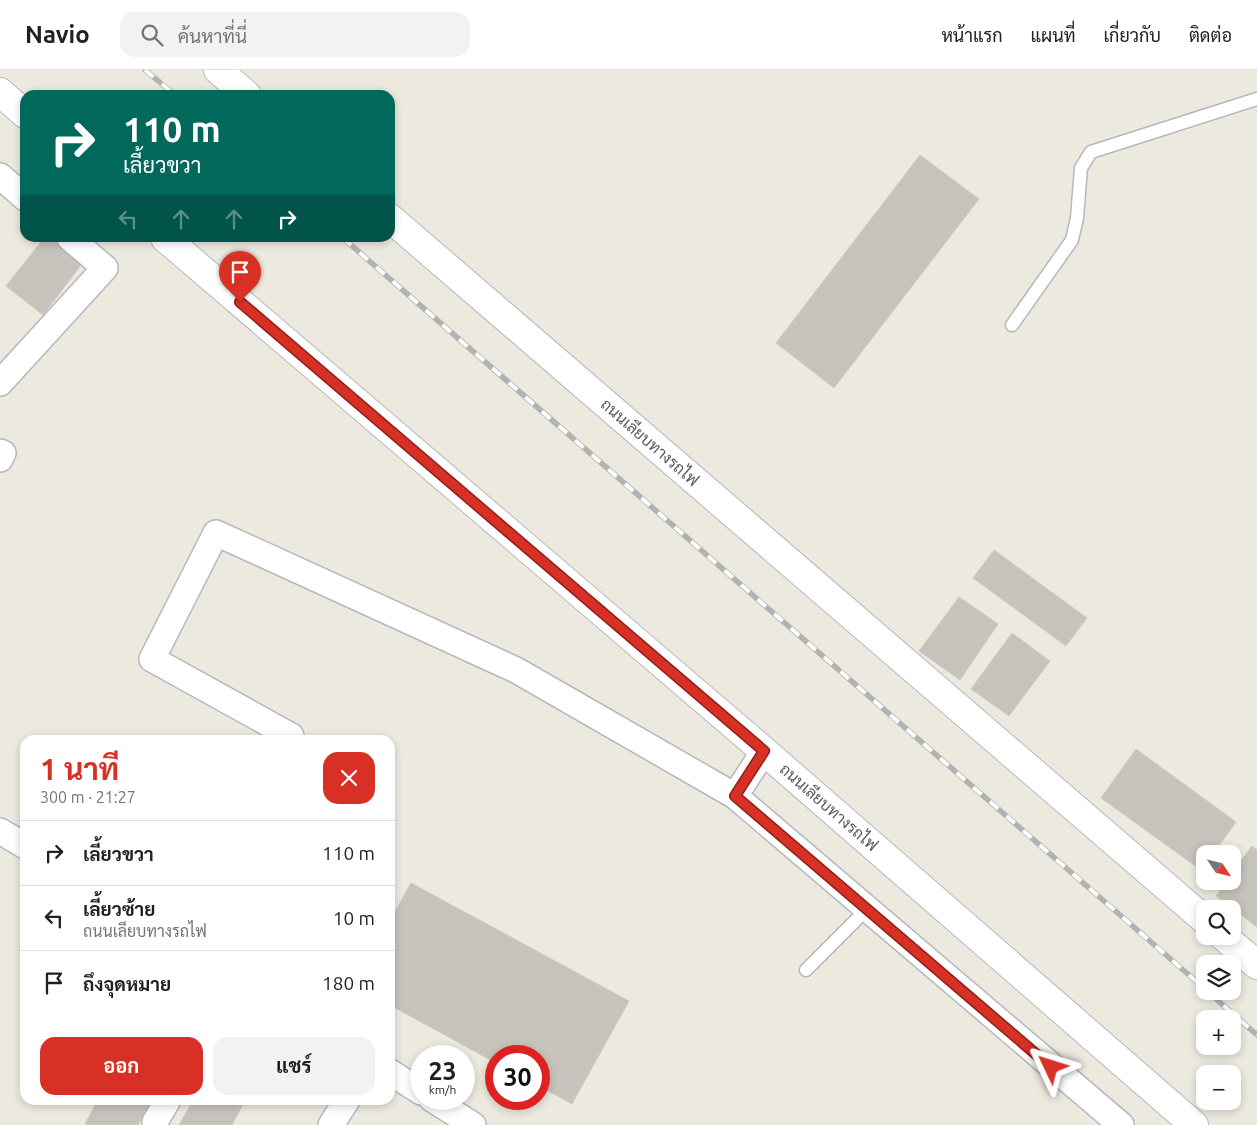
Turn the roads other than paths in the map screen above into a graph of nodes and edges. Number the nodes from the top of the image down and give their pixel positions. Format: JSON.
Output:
{"nodes":[{"id":1,"x":218,"y":70,"type":"edge"},
{"id":2,"x":242,"y":90,"type":"edge"},
{"id":3,"x":0,"y":92,"type":"edge"},
{"id":4,"x":1257,"y":98,"type":"edge"},
{"id":5,"x":20,"y":110,"type":"edge"},
{"id":6,"x":0,"y":176,"type":"edge"},
{"id":7,"x":20,"y":194,"type":"edge"},
{"id":8,"x":395,"y":222,"type":"edge"},
{"id":9,"x":75,"y":242,"type":"edge"},
{"id":10,"x":170,"y":242,"type":"edge"},
{"id":11,"x":1012,"y":325,"type":"dead end"},
{"id":12,"x":0,"y":383,"type":"edge"},
{"id":13,"x":0,"y":452,"type":"edge"},
{"id":14,"x":0,"y":459,"type":"edge"},
{"id":15,"x":288,"y":735,"type":"edge"},
{"id":16,"x":764,"y":751,"type":"junction"},
{"id":17,"x":735,"y":796,"type":"junction"},
{"id":18,"x":0,"y":830,"type":"edge"},
{"id":19,"x":20,"y":843,"type":"edge"},
{"id":20,"x":867,"y":909,"type":"junction"},
{"id":21,"x":1196,"y":912,"type":"edge"},
{"id":22,"x":1234,"y":945,"type":"edge"},
{"id":23,"x":1257,"y":965,"type":"edge"},
{"id":24,"x":806,"y":970,"type":"dead end"},
{"id":25,"x":395,"y":1075,"type":"edge"},
{"id":26,"x":410,"y":1085,"type":"edge"},
{"id":27,"x":165,"y":1105,"type":"edge"},
{"id":28,"x":344,"y":1105,"type":"edge"},
{"id":29,"x":449,"y":1110,"type":"edge"},
{"id":30,"x":155,"y":1122,"type":"dead end"},
{"id":31,"x":331,"y":1125,"type":"edge"},
{"id":32,"x":473,"y":1125,"type":"edge"},
{"id":33,"x":1121,"y":1125,"type":"edge"},
{"id":34,"x":1194,"y":1125,"type":"edge"}],
"edges":[{"from":1,"to":2,"type":"street"},
{"from":3,"to":5,"type":"street"},
{"from":4,"to":11,"type":"lane"},
{"from":6,"to":7,"type":"street"},
{"from":8,"to":21,"type":"street","name":"ถนนเลียบทางรถไฟ"},
{"from":9,"to":12,"type":"street"},
{"from":10,"to":16,"type":"street","name":"ถนนเลียบทางรถไฟ"},
{"from":13,"to":14,"type":"street"},
{"from":15,"to":17,"type":"street"},
{"from":16,"to":17,"type":"street"},
{"from":16,"to":34,"type":"street","name":"ถนนเลียบทางรถไฟ"},
{"from":17,"to":20,"type":"street"},
{"from":18,"to":19,"type":"street"},
{"from":20,"to":24,"type":"lane"},
{"from":20,"to":33,"type":"street"},
{"from":22,"to":23,"type":"street"},
{"from":25,"to":26,"type":"street"},
{"from":27,"to":30,"type":"street"},
{"from":28,"to":31,"type":"street"},
{"from":29,"to":32,"type":"street"}]}
